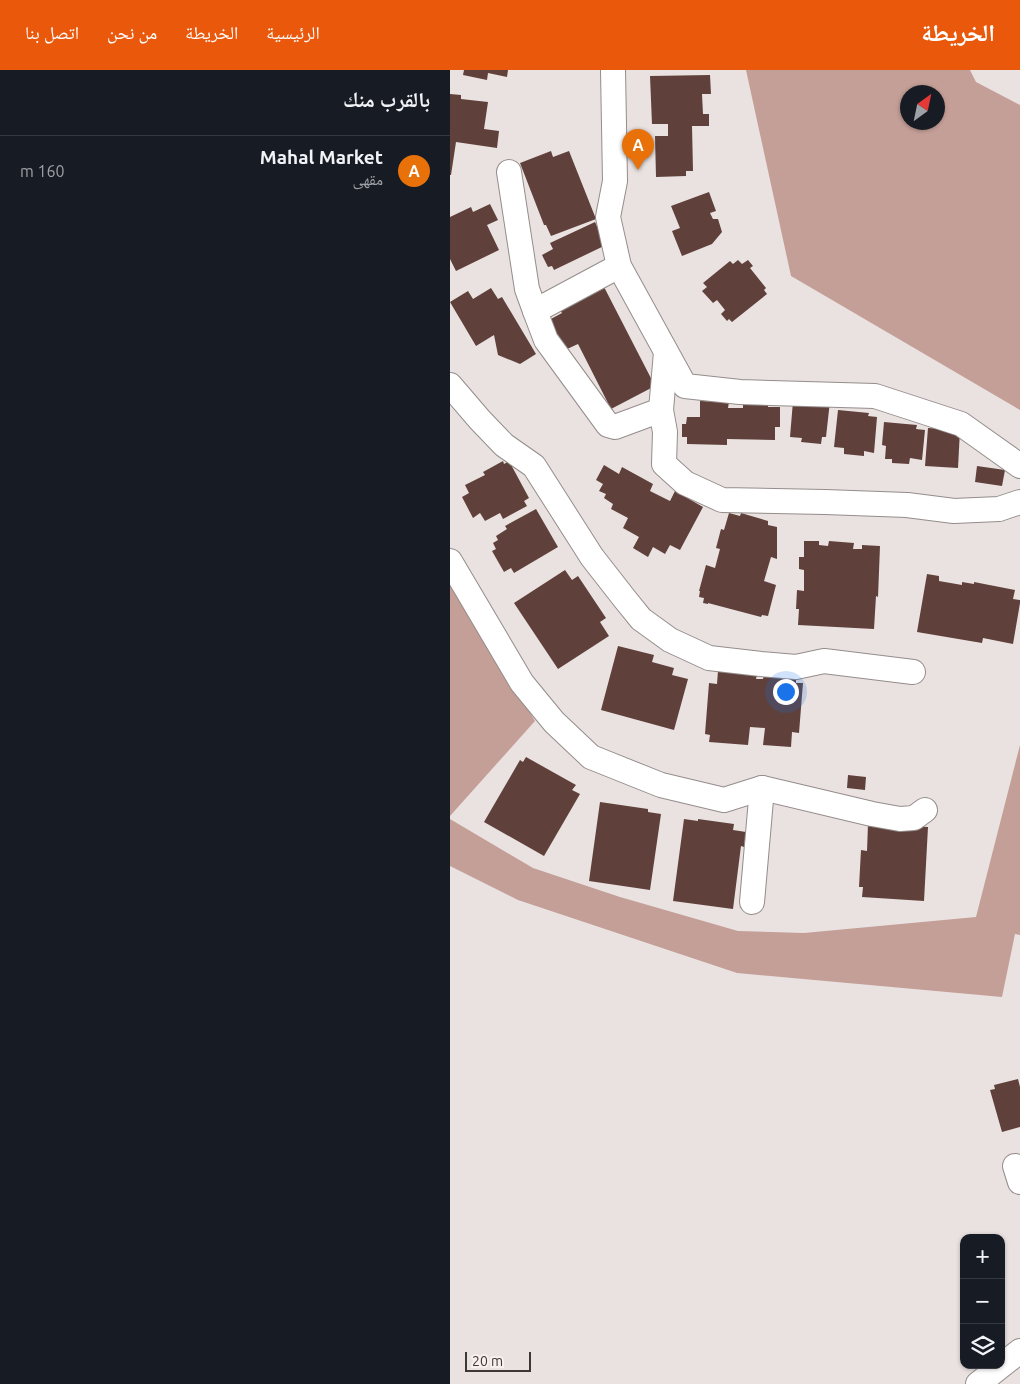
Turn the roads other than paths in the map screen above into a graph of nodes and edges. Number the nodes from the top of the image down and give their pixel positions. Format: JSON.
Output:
{"nodes":[{"id":1,"x":613,"y":70,"type":"edge"},
{"id":2,"x":509,"y":172,"type":"dead end"},
{"id":3,"x":619,"y":266,"type":"junction"},
{"id":4,"x":535,"y":311,"type":"junction"},
{"id":5,"x":666,"y":352,"type":"junction"},
{"id":6,"x":450,"y":385,"type":"edge"},
{"id":7,"x":661,"y":410,"type":"junction"},
{"id":8,"x":1020,"y":466,"type":"edge"},
{"id":9,"x":1020,"y":502,"type":"edge"},
{"id":10,"x":450,"y":561,"type":"edge"},
{"id":11,"x":912,"y":672,"type":"dead end"},
{"id":12,"x":762,"y":788,"type":"junction"},
{"id":13,"x":925,"y":810,"type":"dead end"},
{"id":14,"x":752,"y":902,"type":"dead end"},
{"id":15,"x":1020,"y":1351,"type":"edge"},
{"id":16,"x":978,"y":1384,"type":"edge"}],
"edges":[{"from":1,"to":3,"type":"street"},
{"from":2,"to":4,"type":"street"},
{"from":3,"to":4,"type":"street"},
{"from":3,"to":5,"type":"street"},
{"from":4,"to":7,"type":"street"},
{"from":5,"to":7,"type":"street"},
{"from":5,"to":8,"type":"street"},
{"from":6,"to":11,"type":"street"},
{"from":7,"to":9,"type":"street"},
{"from":10,"to":12,"type":"street"},
{"from":12,"to":13,"type":"street"},
{"from":12,"to":14,"type":"street"},
{"from":15,"to":16,"type":"street"}]}
